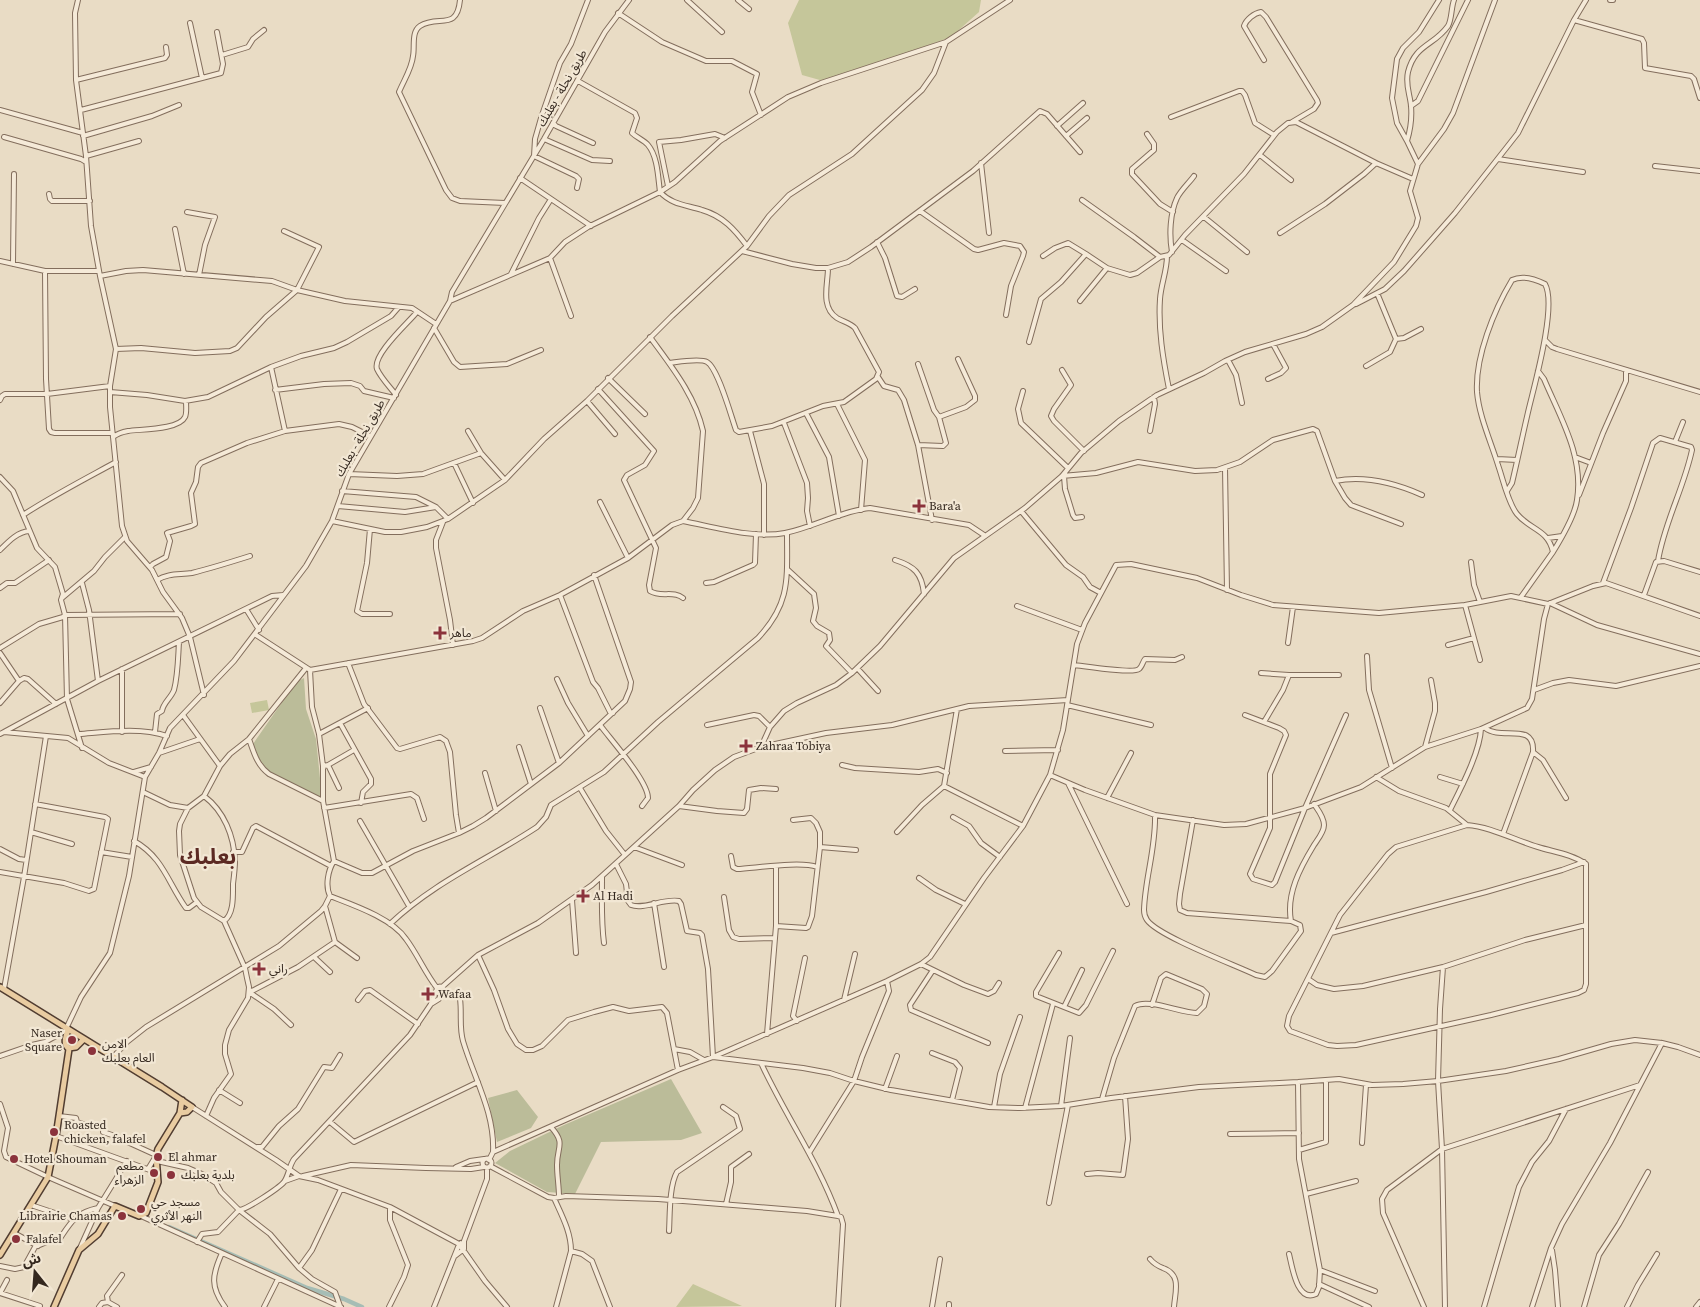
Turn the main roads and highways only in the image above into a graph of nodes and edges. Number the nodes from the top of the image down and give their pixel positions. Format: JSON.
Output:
{"nodes":[{"id":1,"x":2,"y":988,"type":"edge"},
{"id":2,"x":67,"y":1030,"type":"junction"},
{"id":3,"x":84,"y":1039,"type":"junction"},
{"id":4,"x":69,"y":1049,"type":"junction"},
{"id":5,"x":182,"y":1100,"type":"junction"},
{"id":6,"x":180,"y":1113,"type":"junction"},
{"id":7,"x":0,"y":1255,"type":"edge"},
{"id":8,"x":54,"y":1307,"type":"edge"}],
"edges":[{"from":1,"to":2,"type":"main road"},
{"from":2,"to":3,"type":"main road"},
{"from":2,"to":4,"type":"main road"},
{"from":3,"to":4,"type":"main road"},
{"from":3,"to":5,"type":"main road"},
{"from":4,"to":7,"type":"main road"},
{"from":5,"to":6,"type":"main road"},
{"from":5,"to":6,"type":"main road"},
{"from":6,"to":8,"type":"main road"}]}
